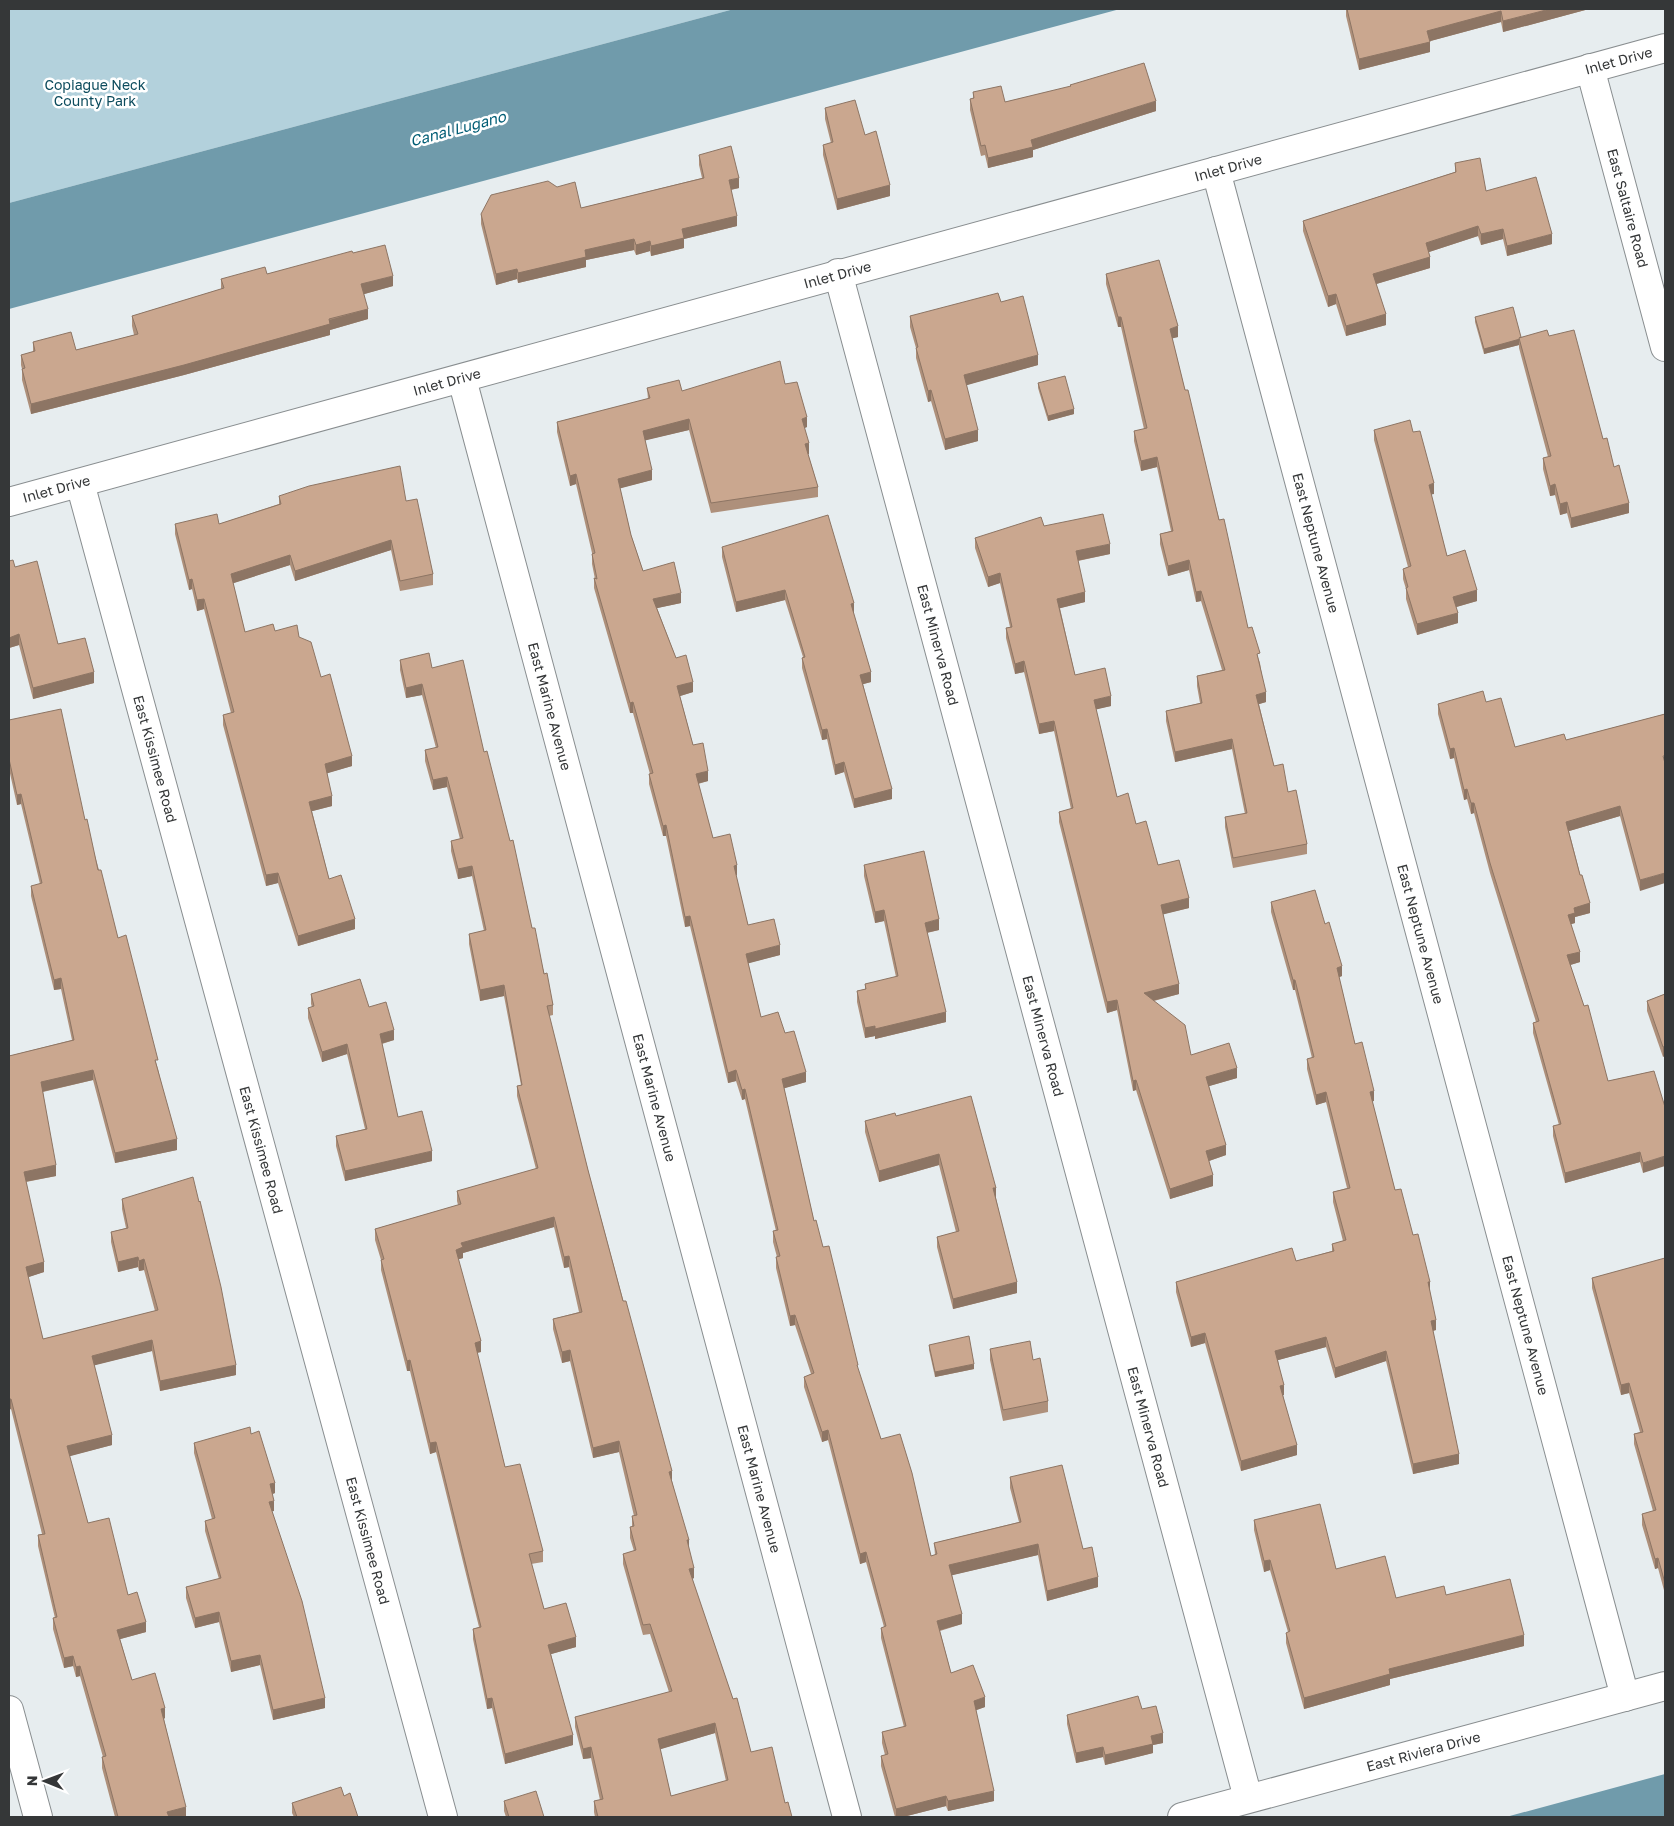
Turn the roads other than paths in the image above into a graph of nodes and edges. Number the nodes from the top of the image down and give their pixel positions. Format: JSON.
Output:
{"nodes":[{"id":1,"x":1665,"y":48,"type":"edge"},
{"id":2,"x":1590,"y":68,"type":"junction"},
{"id":3,"x":1216,"y":171,"type":"junction"},
{"id":4,"x":838,"y":273,"type":"junction"},
{"id":5,"x":1665,"y":347,"type":"edge"},
{"id":6,"x":462,"y":379,"type":"junction"},
{"id":7,"x":80,"y":483,"type":"junction"},
{"id":8,"x":9,"y":502,"type":"edge"},
{"id":9,"x":1665,"y":1686,"type":"edge"},
{"id":10,"x":1625,"y":1697,"type":"junction"},
{"id":11,"x":9,"y":1710,"type":"edge"},
{"id":12,"x":1248,"y":1798,"type":"junction"},
{"id":13,"x":38,"y":1817,"type":"edge"},
{"id":14,"x":443,"y":1817,"type":"edge"},
{"id":15,"x":848,"y":1817,"type":"edge"},
{"id":16,"x":1182,"y":1817,"type":"edge"}],
"edges":[{"from":1,"to":2,"type":"street","name":"Inlet Drive"},
{"from":2,"to":3,"type":"street","name":"Inlet Drive"},
{"from":2,"to":5,"type":"street","name":"East Saltaire Road"},
{"from":3,"to":4,"type":"street","name":"Inlet Drive"},
{"from":3,"to":10,"type":"street","name":"East Neptune Avenue"},
{"from":4,"to":6,"type":"street","name":"Inlet Drive"},
{"from":4,"to":12,"type":"street","name":"East Minerva Road"},
{"from":6,"to":7,"type":"street","name":"Inlet Drive"},
{"from":6,"to":15,"type":"street","name":"East Marine Avenue"},
{"from":7,"to":8,"type":"street","name":"Inlet Drive"},
{"from":7,"to":14,"type":"street","name":"East Kissimee Road"},
{"from":9,"to":10,"type":"street","name":"East Riviera Drive"},
{"from":10,"to":12,"type":"street","name":"East Riviera Drive"},
{"from":11,"to":13,"type":"street"},
{"from":12,"to":16,"type":"street","name":"East Riviera Drive"}]}
